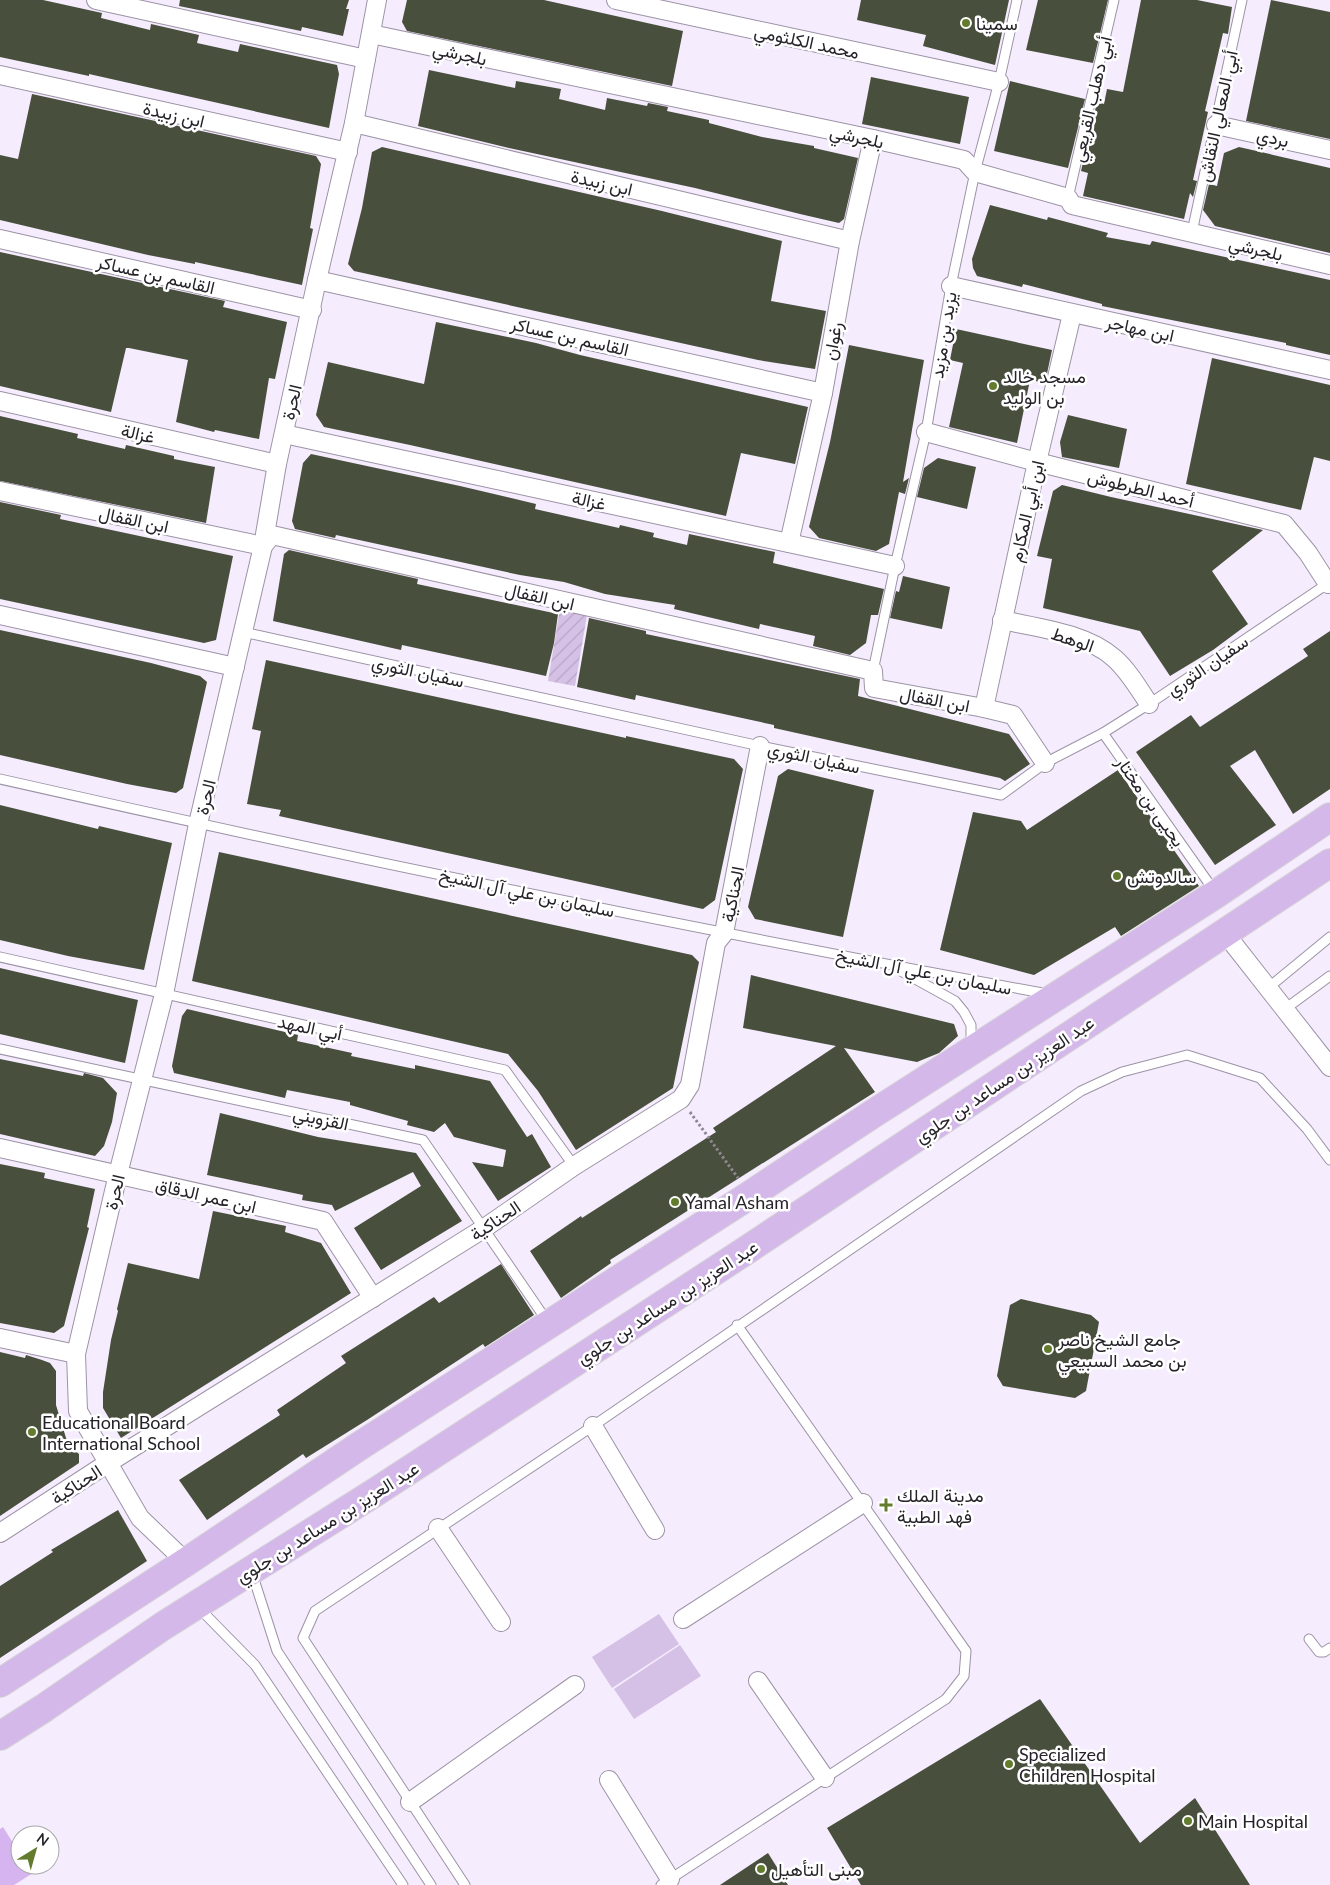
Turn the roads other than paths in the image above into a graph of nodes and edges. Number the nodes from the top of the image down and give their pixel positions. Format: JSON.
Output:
{"nodes":[{"id":1,"x":96,"y":0,"type":"edge"},
{"id":2,"x":377,"y":0,"type":"edge"},
{"id":3,"x":616,"y":0,"type":"edge"},
{"id":4,"x":1017,"y":0,"type":"edge"},
{"id":5,"x":1114,"y":0,"type":"edge"},
{"id":6,"x":1242,"y":0,"type":"edge"},
{"id":7,"x":371,"y":34,"type":"junction"},
{"id":8,"x":366,"y":59,"type":"junction"},
{"id":9,"x":0,"y":75,"type":"edge"},
{"id":10,"x":999,"y":82,"type":"junction"},
{"id":11,"x":354,"y":123,"type":"junction"},
{"id":12,"x":1216,"y":124,"type":"junction"},
{"id":13,"x":873,"y":139,"type":"junction"},
{"id":14,"x":1330,"y":150,"type":"edge"},
{"id":15,"x":348,"y":152,"type":"junction"},
{"id":16,"x":975,"y":172,"type":"junction"},
{"id":17,"x":1068,"y":198,"type":"junction"},
{"id":18,"x":1192,"y":232,"type":"junction"},
{"id":19,"x":0,"y":239,"type":"edge"},
{"id":20,"x":850,"y":241,"type":"junction"},
{"id":21,"x":1330,"y":265,"type":"edge"},
{"id":22,"x":317,"y":280,"type":"junction"},
{"id":23,"x":951,"y":286,"type":"junction"},
{"id":24,"x":312,"y":310,"type":"junction"},
{"id":25,"x":1072,"y":314,"type":"junction"},
{"id":26,"x":1330,"y":370,"type":"edge"},
{"id":27,"x":823,"y":392,"type":"junction"},
{"id":28,"x":0,"y":401,"type":"edge"},
{"id":29,"x":926,"y":432,"type":"junction"},
{"id":30,"x":284,"y":434,"type":"junction"},
{"id":31,"x":1037,"y":462,"type":"junction"},
{"id":32,"x":277,"y":464,"type":"junction"},
{"id":33,"x":0,"y":491,"type":"edge"},
{"id":34,"x":789,"y":543,"type":"junction"},
{"id":35,"x":263,"y":546,"type":"junction"},
{"id":36,"x":895,"y":566,"type":"junction"},
{"id":37,"x":1329,"y":583,"type":"edge"},
{"id":38,"x":0,"y":615,"type":"edge"},
{"id":39,"x":1002,"y":620,"type":"junction"},
{"id":40,"x":243,"y":632,"type":"junction"},
{"id":41,"x":235,"y":667,"type":"junction"},
{"id":42,"x":873,"y":671,"type":"junction"},
{"id":43,"x":1149,"y":704,"type":"junction"},
{"id":44,"x":984,"y":708,"type":"junction"},
{"id":45,"x":1103,"y":733,"type":"junction"},
{"id":46,"x":760,"y":746,"type":"junction"},
{"id":47,"x":1044,"y":763,"type":"junction"},
{"id":48,"x":0,"y":779,"type":"edge"},
{"id":49,"x":1330,"y":817,"type":"edge"},
{"id":50,"x":198,"y":824,"type":"junction"},
{"id":51,"x":1329,"y":867,"type":"edge"},
{"id":52,"x":1216,"y":894,"type":"junction"},
{"id":53,"x":1224,"y":932,"type":"junction"},
{"id":54,"x":724,"y":933,"type":"junction"},
{"id":55,"x":1330,"y":938,"type":"edge"},
{"id":56,"x":0,"y":957,"type":"edge"},
{"id":57,"x":892,"y":966,"type":"junction"},
{"id":58,"x":1330,"y":976,"type":"edge"},
{"id":59,"x":1268,"y":988,"type":"junction"},
{"id":60,"x":164,"y":994,"type":"junction"},
{"id":61,"x":1055,"y":996,"type":"junction"},
{"id":62,"x":1285,"y":1009,"type":"junction"},
{"id":63,"x":0,"y":1048,"type":"edge"},
{"id":64,"x":971,"y":1050,"type":"junction"},
{"id":65,"x":1330,"y":1067,"type":"edge"},
{"id":66,"x":142,"y":1079,"type":"junction"},
{"id":67,"x":0,"y":1148,"type":"edge"},
{"id":68,"x":1330,"y":1160,"type":"edge"},
{"id":69,"x":574,"y":1166,"type":"junction"},
{"id":70,"x":118,"y":1174,"type":"junction"},
{"id":71,"x":483,"y":1229,"type":"junction"},
{"id":72,"x":373,"y":1298,"type":"junction"},
{"id":73,"x":550,"y":1324,"type":"junction"},
{"id":74,"x":737,"y":1325,"type":"junction"},
{"id":75,"x":0,"y":1338,"type":"edge"},
{"id":76,"x":76,"y":1354,"type":"junction"},
{"id":77,"x":592,"y":1426,"type":"junction"},
{"id":78,"x":108,"y":1463,"type":"junction"},
{"id":79,"x":863,"y":1503,"type":"junction"},
{"id":80,"x":438,"y":1528,"type":"junction"},
{"id":81,"x":655,"y":1530,"type":"dead end"},
{"id":82,"x":0,"y":1533,"type":"edge"},
{"id":83,"x":186,"y":1562,"type":"junction"},
{"id":84,"x":251,"y":1571,"type":"junction"},
{"id":85,"x":196,"y":1605,"type":"junction"},
{"id":86,"x":683,"y":1619,"type":"dead end"},
{"id":87,"x":501,"y":1622,"type":"dead end"},
{"id":88,"x":1309,"y":1639,"type":"dead end"},
{"id":89,"x":1330,"y":1648,"type":"edge"},
{"id":90,"x":758,"y":1681,"type":"dead end"},
{"id":91,"x":0,"y":1683,"type":"edge"},
{"id":92,"x":575,"y":1685,"type":"dead end"},
{"id":93,"x":0,"y":1736,"type":"edge"},
{"id":94,"x":825,"y":1778,"type":"junction"},
{"id":95,"x":610,"y":1780,"type":"dead end"},
{"id":96,"x":410,"y":1802,"type":"junction"},
{"id":97,"x":666,"y":1882,"type":"edge"},
{"id":98,"x":403,"y":1885,"type":"edge"},
{"id":99,"x":431,"y":1885,"type":"edge"},
{"id":100,"x":465,"y":1885,"type":"edge"}],
"edges":[{"from":1,"to":8,"type":"street"},
{"from":2,"to":7,"type":"street","name":"الحرة"},
{"from":3,"to":10,"type":"street","name":"محمد الكلثومي"},
{"from":4,"to":10,"type":"lane","name":"يزيد بن مزيد"},
{"from":5,"to":17,"type":"lane","name":"أبي دهلب القريعي"},
{"from":6,"to":12,"type":"lane","name":"أبي المعالي النقاش"},
{"from":7,"to":8,"type":"street","name":"الحرة"},
{"from":7,"to":13,"type":"street","name":"بلجرشي"},
{"from":8,"to":11,"type":"street","name":"الحرة"},
{"from":9,"to":15,"type":"street","name":"ابن زبيدة"},
{"from":10,"to":16,"type":"lane","name":"يزيد بن مزيد"},
{"from":11,"to":15,"type":"street","name":"الحرة"},
{"from":11,"to":20,"type":"street","name":"ابن زبيدة"},
{"from":12,"to":14,"type":"street","name":"بردي"},
{"from":12,"to":18,"type":"lane","name":"أبي المعالي النقاش"},
{"from":13,"to":16,"type":"street","name":"بلجرشي"},
{"from":13,"to":20,"type":"street","name":"رغوان"},
{"from":15,"to":22,"type":"street","name":"الحرة"},
{"from":16,"to":17,"type":"street","name":"بلجرشي"},
{"from":16,"to":23,"type":"lane","name":"يزيد بن مزيد"},
{"from":17,"to":18,"type":"street","name":"بلجرشي"},
{"from":18,"to":21,"type":"street","name":"بلجرشي"},
{"from":19,"to":24,"type":"street","name":"القاسم بن عساكر"},
{"from":20,"to":27,"type":"street","name":"رغوان"},
{"from":22,"to":24,"type":"street","name":"الحرة"},
{"from":22,"to":27,"type":"street","name":"القاسم بن عساكر"},
{"from":23,"to":25,"type":"street","name":"ابن مهاجر"},
{"from":23,"to":29,"type":"lane","name":"يزيد بن مزيد"},
{"from":24,"to":30,"type":"street","name":"الحرة"},
{"from":25,"to":26,"type":"street","name":"ابن مهاجر"},
{"from":25,"to":31,"type":"street","name":"ابن أبي المكارم"},
{"from":27,"to":34,"type":"street","name":"رغوان"},
{"from":28,"to":32,"type":"street","name":"غزالة"},
{"from":29,"to":31,"type":"street","name":"أحمد الطرطوش"},
{"from":29,"to":36,"type":"lane","name":"يزيد بن مزيد"},
{"from":30,"to":32,"type":"street","name":"الحرة"},
{"from":30,"to":34,"type":"street","name":"غزالة"},
{"from":31,"to":37,"type":"street","name":"أحمد الطرطوش"},
{"from":31,"to":39,"type":"street","name":"ابن أبي المكارم"},
{"from":32,"to":35,"type":"street","name":"الحرة"},
{"from":33,"to":35,"type":"street","name":"ابن القفال"},
{"from":34,"to":36,"type":"street","name":"غزالة"},
{"from":35,"to":40,"type":"street","name":"الحرة"},
{"from":35,"to":42,"type":"street","name":"ابن القفال"},
{"from":36,"to":42,"type":"lane","name":"يزيد بن مزيد"},
{"from":37,"to":43,"type":"lane","name":"سفيان الثوري"},
{"from":38,"to":41,"type":"street"},
{"from":39,"to":43,"type":"street","name":"الوهط"},
{"from":39,"to":44,"type":"street","name":"ابن أبي المكارم"},
{"from":40,"to":41,"type":"street","name":"الحرة"},
{"from":40,"to":46,"type":"lane","name":"سفيان الثوري"},
{"from":41,"to":50,"type":"street","name":"الحرة"},
{"from":42,"to":44,"type":"street","name":"ابن القفال"},
{"from":43,"to":45,"type":"lane","name":"سفيان الثوري"},
{"from":44,"to":47,"type":"street","name":"ابن القفال"},
{"from":45,"to":47,"type":"lane","name":"سفيان الثوري"},
{"from":45,"to":52,"type":"lane","name":"يحيى بن مختار"},
{"from":46,"to":47,"type":"lane","name":"سفيان الثوري"},
{"from":46,"to":54,"type":"street","name":"الحناكية"},
{"from":48,"to":50,"type":"lane","name":"سليمان بن علي آل الشيخ"},
{"from":49,"to":52,"type":"main road"},
{"from":50,"to":54,"type":"lane","name":"سليمان بن علي آل الشيخ"},
{"from":50,"to":60,"type":"street","name":"الحرة"},
{"from":51,"to":53,"type":"main road","name":"عبد العزيز بن مساعد بن جلوي"},
{"from":52,"to":61,"type":"main road"},
{"from":53,"to":59,"type":"street"},
{"from":53,"to":84,"type":"main road","name":"عبد العزيز بن مساعد بن جلوي"},
{"from":54,"to":57,"type":"lane","name":"سليمان بن علي آل الشيخ"},
{"from":54,"to":69,"type":"street","name":"الحناكية"},
{"from":55,"to":59,"type":"lane"},
{"from":56,"to":60,"type":"lane","name":"أبي المهد"},
{"from":57,"to":61,"type":"lane","name":"سليمان بن علي آل الشيخ"},
{"from":57,"to":64,"type":"lane"},
{"from":58,"to":62,"type":"lane"},
{"from":59,"to":62,"type":"street"},
{"from":60,"to":66,"type":"street","name":"الحرة"},
{"from":60,"to":69,"type":"lane","name":"أبي المهد"},
{"from":61,"to":64,"type":"main road"},
{"from":62,"to":65,"type":"street"},
{"from":63,"to":66,"type":"lane","name":"القزويني"},
{"from":64,"to":73,"type":"main road"},
{"from":66,"to":70,"type":"street","name":"الحرة"},
{"from":66,"to":71,"type":"lane","name":"القزويني"},
{"from":67,"to":70,"type":"street","name":"ابن عمر الدقاق"},
{"from":68,"to":74,"type":"lane"},
{"from":69,"to":71,"type":"street","name":"الحناكية"},
{"from":70,"to":72,"type":"street","name":"ابن عمر الدقاق"},
{"from":70,"to":76,"type":"street","name":"الحرة"},
{"from":71,"to":72,"type":"street","name":"الحناكية"},
{"from":71,"to":73,"type":"lane","name":"القزويني"},
{"from":72,"to":78,"type":"street","name":"الحناكية"},
{"from":73,"to":83,"type":"main road"},
{"from":74,"to":77,"type":"lane"},
{"from":74,"to":79,"type":"lane"},
{"from":75,"to":76,"type":"street"},
{"from":76,"to":78,"type":"street","name":"الحرة"},
{"from":77,"to":80,"type":"lane"},
{"from":77,"to":81,"type":"street"},
{"from":78,"to":82,"type":"street","name":"الحناكية"},
{"from":78,"to":83,"type":"street","name":"الحرة"},
{"from":79,"to":86,"type":"street"},
{"from":79,"to":94,"type":"lane"},
{"from":80,"to":87,"type":"street"},
{"from":80,"to":96,"type":"lane"},
{"from":83,"to":91,"type":"main road"},
{"from":84,"to":85,"type":"main road","name":"عبد العزيز بن مساعد بن جلوي"},
{"from":84,"to":99,"type":"lane"},
{"from":85,"to":93,"type":"main road","name":"عبد العزيز بن مساعد بن جلوي"},
{"from":85,"to":98,"type":"lane"},
{"from":88,"to":89,"type":"lane"},
{"from":90,"to":94,"type":"street"},
{"from":92,"to":96,"type":"street"},
{"from":94,"to":97,"type":"lane"},
{"from":95,"to":97,"type":"street"},
{"from":96,"to":100,"type":"lane"}]}
